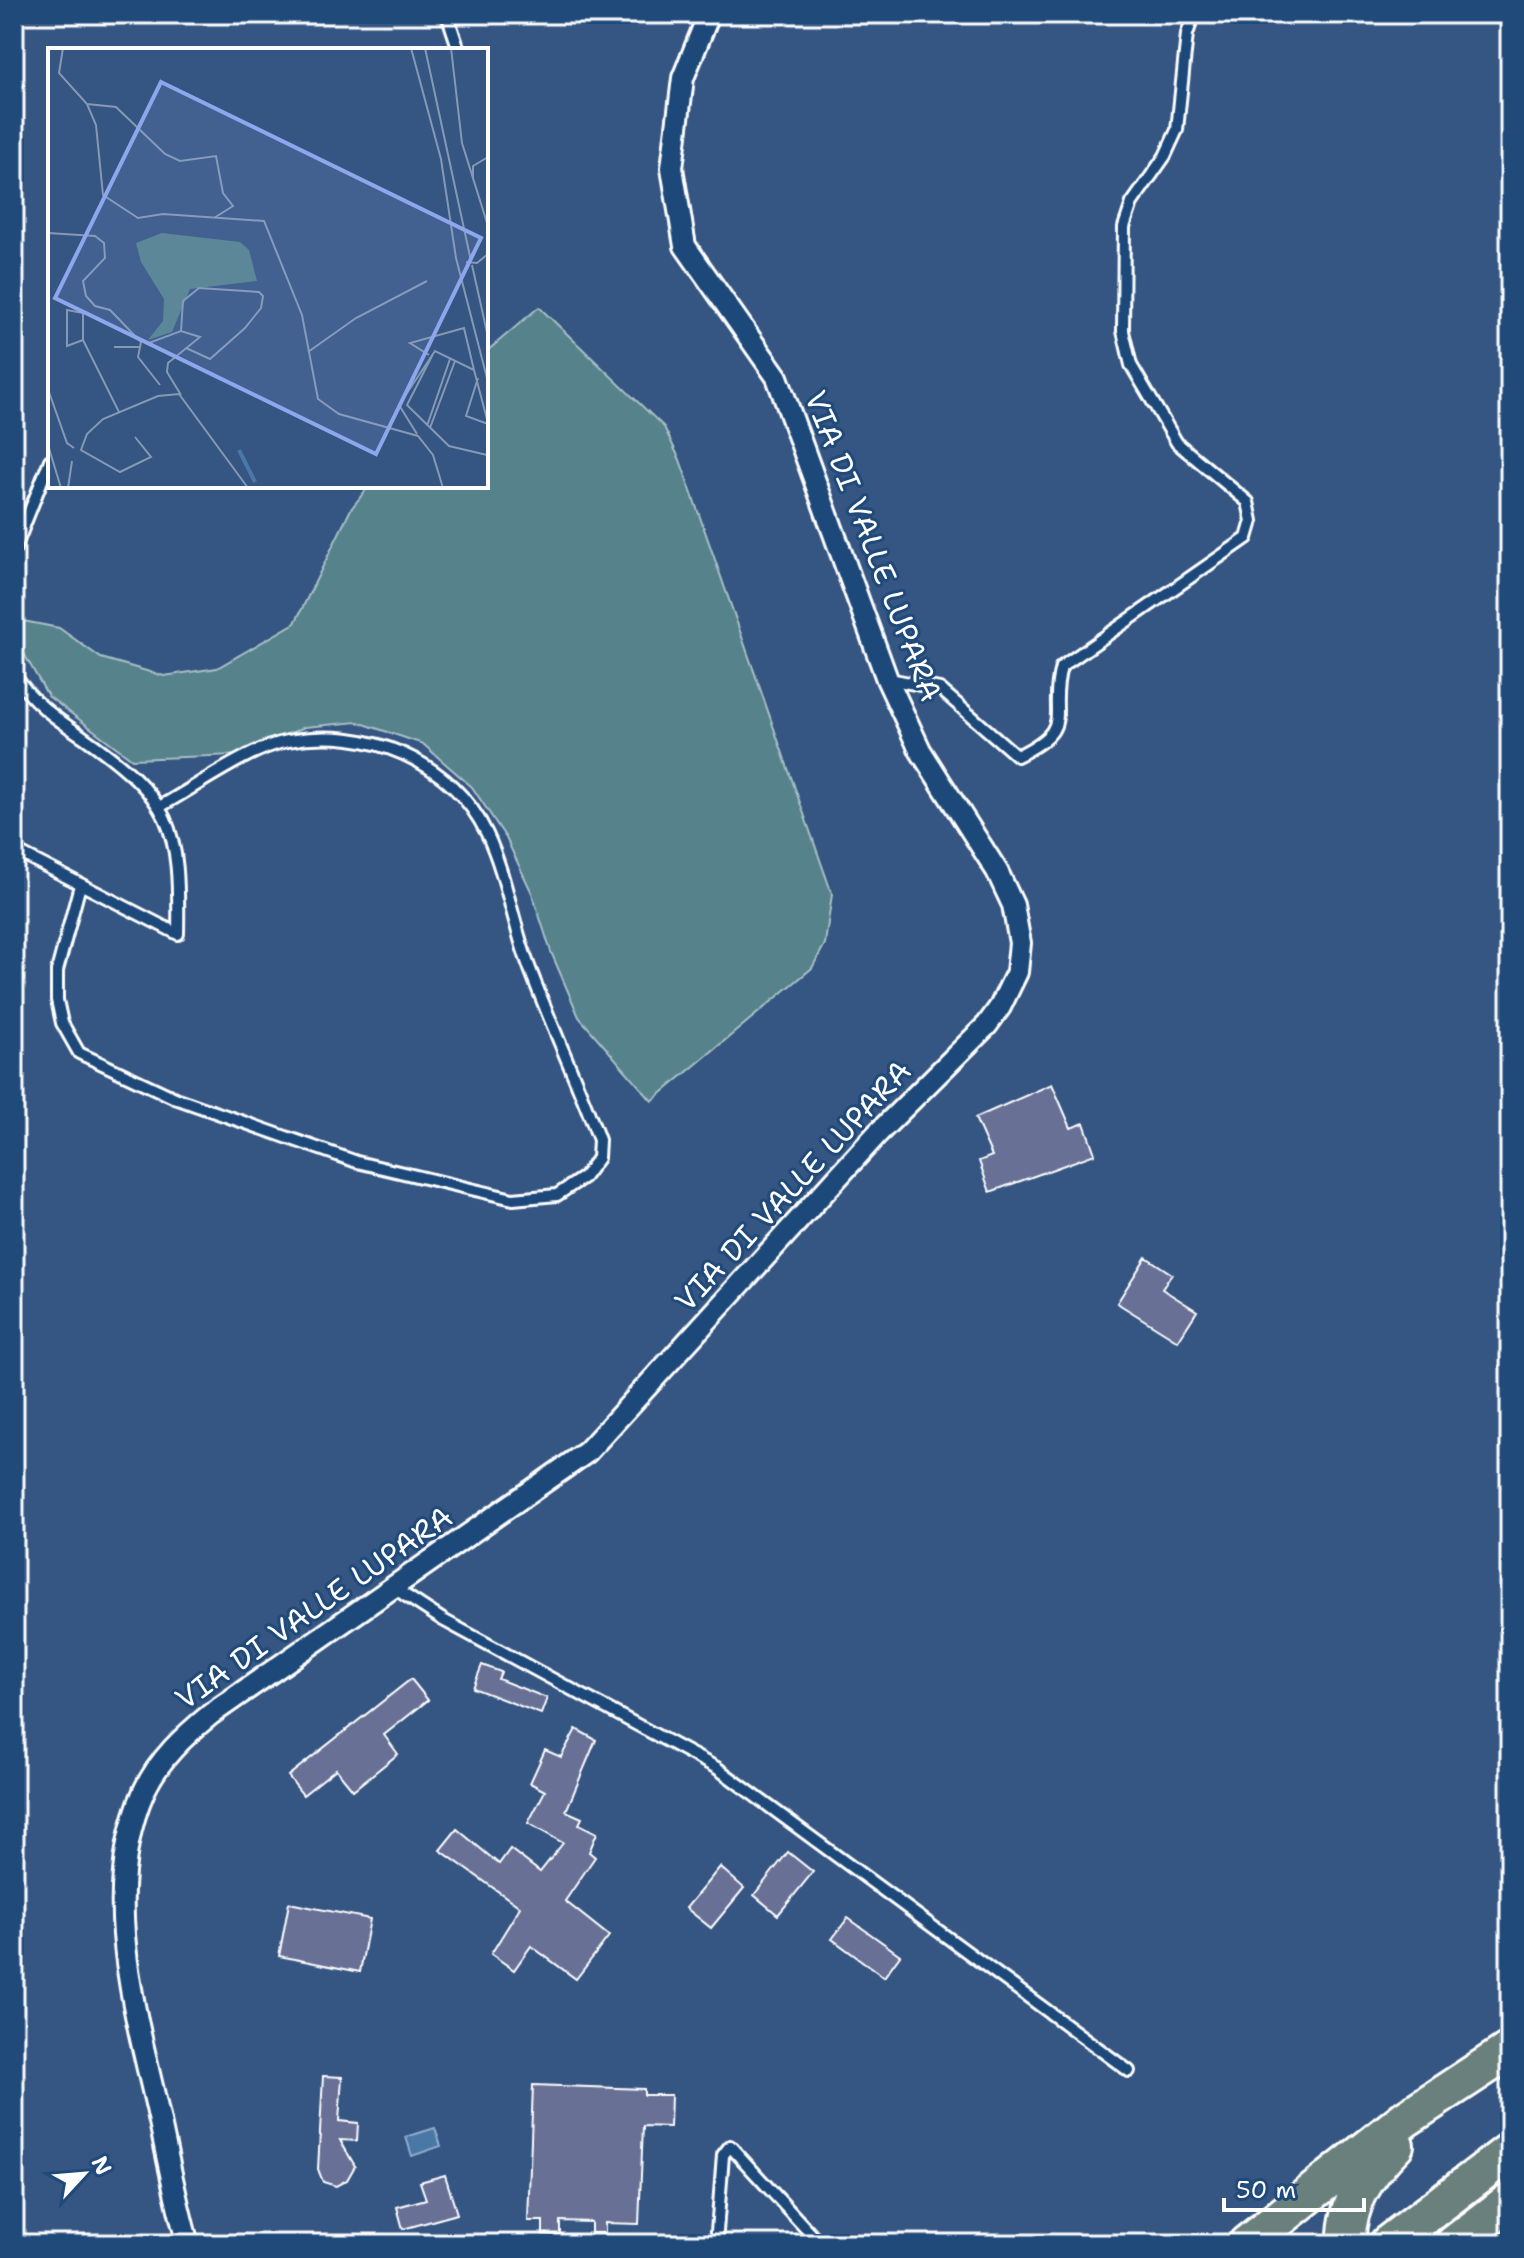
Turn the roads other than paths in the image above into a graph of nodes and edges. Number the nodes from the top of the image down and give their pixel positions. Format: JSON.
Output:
{"nodes":[{"id":1,"x":447,"y":14,"type":"edge"},
{"id":2,"x":709,"y":14,"type":"edge"},
{"id":3,"x":1194,"y":14,"type":"edge"},
{"id":4,"x":458,"y":48,"type":"edge"},
{"id":5,"x":48,"y":465,"type":"edge"},
{"id":6,"x":14,"y":551,"type":"edge"},
{"id":7,"x":14,"y":674,"type":"edge"},
{"id":8,"x":887,"y":679,"type":"junction"},
{"id":9,"x":159,"y":807,"type":"junction"},
{"id":10,"x":14,"y":850,"type":"edge"},
{"id":11,"x":80,"y":885,"type":"junction"},
{"id":12,"x":394,"y":1588,"type":"junction"},
{"id":13,"x":1510,"y":2050,"type":"edge"},
{"id":14,"x":1129,"y":2071,"type":"dead end"},
{"id":15,"x":1454,"y":2088,"type":"junction"},
{"id":16,"x":1510,"y":2151,"type":"edge"},
{"id":17,"x":1510,"y":2201,"type":"edge"},
{"id":18,"x":1348,"y":2236,"type":"edge"},
{"id":19,"x":188,"y":2244,"type":"edge"},
{"id":20,"x":716,"y":2244,"type":"edge"},
{"id":21,"x":820,"y":2244,"type":"edge"},
{"id":22,"x":1247,"y":2244,"type":"edge"},
{"id":23,"x":1388,"y":2244,"type":"edge"},
{"id":24,"x":1454,"y":2244,"type":"edge"}],
"edges":[{"from":1,"to":4,"type":"lane"},
{"from":2,"to":8,"type":"street","name":"VIA DI VALLE LUPARA"},
{"from":3,"to":8,"type":"lane"},
{"from":5,"to":6,"type":"lane"},
{"from":7,"to":9,"type":"lane"},
{"from":8,"to":12,"type":"street","name":"VIA DI VALLE LUPARA"},
{"from":9,"to":11,"type":"lane"},
{"from":9,"to":11,"type":"lane"},
{"from":10,"to":11,"type":"lane"},
{"from":12,"to":14,"type":"lane"},
{"from":12,"to":19,"type":"street","name":"VIA DI VALLE LUPARA"},
{"from":13,"to":15,"type":"highway"},
{"from":15,"to":18,"type":"highway"},
{"from":15,"to":22,"type":"highway"},
{"from":16,"to":23,"type":"highway"},
{"from":17,"to":24,"type":"highway"},
{"from":20,"to":21,"type":"lane"}]}
